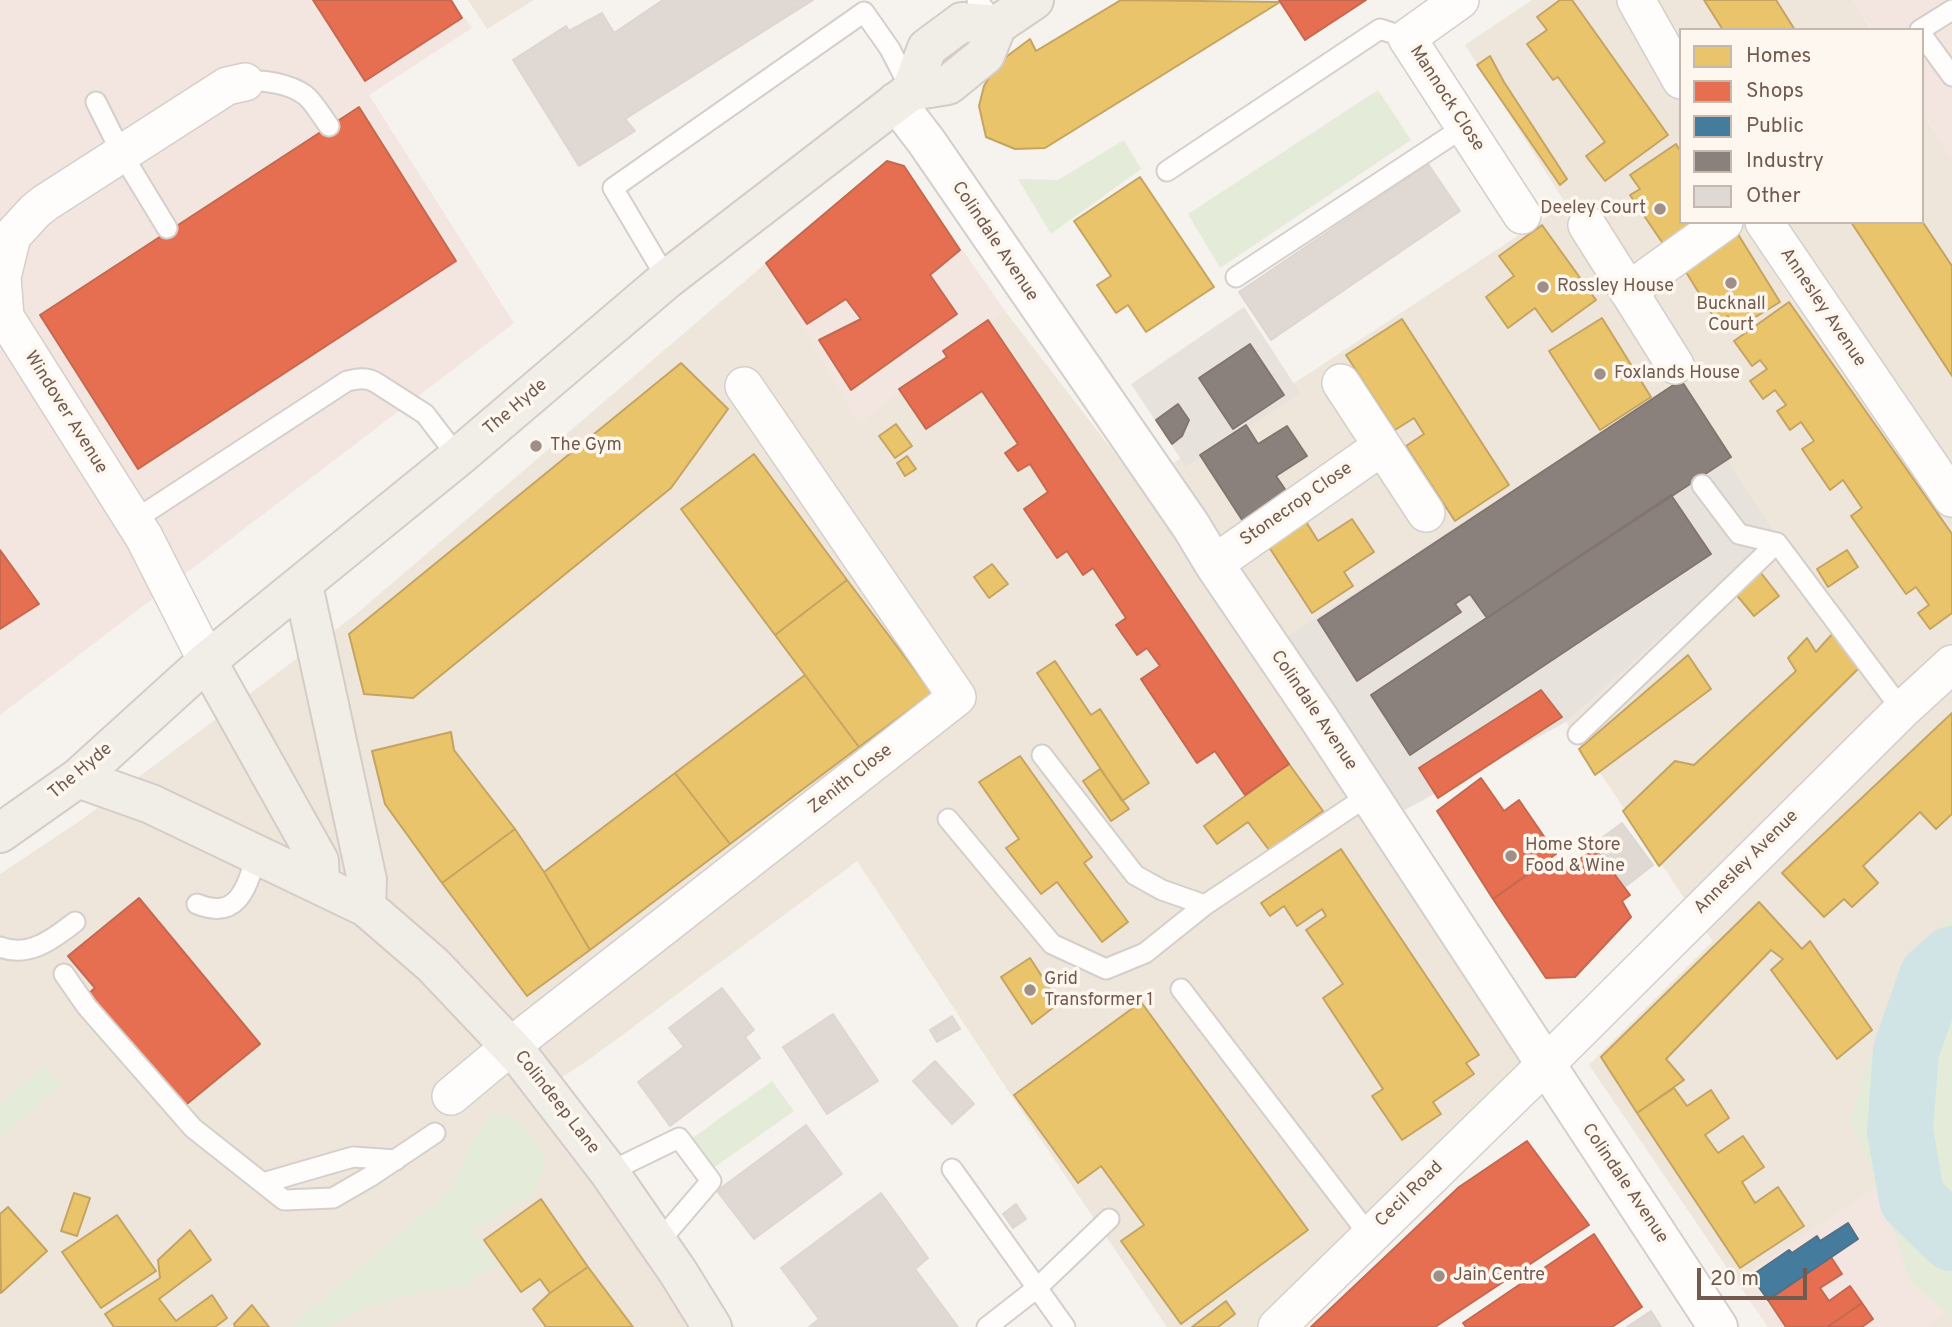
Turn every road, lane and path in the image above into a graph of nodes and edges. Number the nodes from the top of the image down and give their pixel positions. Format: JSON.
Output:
{"nodes":[{"id":1,"x":1034,"y":0,"type":"edge"},
{"id":2,"x":1460,"y":0,"type":"edge"},
{"id":3,"x":1636,"y":0,"type":"edge"},
{"id":4,"x":1952,"y":10,"type":"edge"},
{"id":5,"x":987,"y":12,"type":"edge"},
{"id":6,"x":1923,"y":28,"type":"edge"},
{"id":7,"x":1407,"y":38,"type":"junction"},
{"id":8,"x":1924,"y":38,"type":"edge"},
{"id":9,"x":1679,"y":75,"type":"edge"},
{"id":10,"x":1952,"y":76,"type":"edge"},
{"id":11,"x":245,"y":82,"type":"joint"},
{"id":12,"x":903,"y":97,"type":"junction"},
{"id":13,"x":96,"y":102,"type":"dead end"},
{"id":14,"x":329,"y":126,"type":"dead end"},
{"id":15,"x":1464,"y":127,"type":"junction"},
{"id":16,"x":122,"y":154,"type":"junction"},
{"id":17,"x":1167,"y":171,"type":"dead end"},
{"id":18,"x":1522,"y":215,"type":"dead end"},
{"id":19,"x":1721,"y":224,"type":"edge"},
{"id":20,"x":1765,"y":224,"type":"edge"},
{"id":21,"x":1587,"y":225,"type":"dead end"},
{"id":22,"x":167,"y":228,"type":"dead end"},
{"id":23,"x":4,"y":252,"type":"edge"},
{"id":24,"x":1236,"y":277,"type":"dead end"},
{"id":25,"x":667,"y":279,"type":"junction"},
{"id":26,"x":1628,"y":291,"type":"junction"},
{"id":27,"x":1675,"y":365,"type":"dead end"},
{"id":28,"x":1341,"y":383,"type":"dead end"},
{"id":29,"x":744,"y":386,"type":"dead end"},
{"id":30,"x":1381,"y":447,"type":"junction"},
{"id":31,"x":458,"y":457,"type":"junction"},
{"id":32,"x":1702,"y":485,"type":"dead end"},
{"id":33,"x":1952,"y":498,"type":"edge"},
{"id":34,"x":1426,"y":513,"type":"dead end"},
{"id":35,"x":133,"y":521,"type":"junction"},
{"id":36,"x":1776,"y":543,"type":"junction"},
{"id":37,"x":1214,"y":564,"type":"junction"},
{"id":38,"x":303,"y":585,"type":"junction"},
{"id":39,"x":208,"y":661,"type":"junction"},
{"id":40,"x":1952,"y":664,"type":"edge"},
{"id":41,"x":1902,"y":710,"type":"junction"},
{"id":42,"x":1578,"y":734,"type":"dead end"},
{"id":43,"x":1042,"y":755,"type":"dead end"},
{"id":44,"x":78,"y":778,"type":"junction"},
{"id":45,"x":1369,"y":795,"type":"junction"},
{"id":46,"x":948,"y":819,"type":"dead end"},
{"id":47,"x":0,"y":833,"type":"edge"},
{"id":48,"x":257,"y":855,"type":"junction"},
{"id":49,"x":320,"y":883,"type":"junction"},
{"id":50,"x":197,"y":904,"type":"dead end"},
{"id":51,"x":1205,"y":905,"type":"junction"},
{"id":52,"x":366,"y":907,"type":"junction"},
{"id":53,"x":75,"y":922,"type":"dead end"},
{"id":54,"x":0,"y":947,"type":"edge"},
{"id":55,"x":64,"y":974,"type":"dead end"},
{"id":56,"x":1181,"y":989,"type":"dead end"},
{"id":57,"x":511,"y":1046,"type":"junction"},
{"id":58,"x":1545,"y":1065,"type":"junction"},
{"id":59,"x":452,"y":1096,"type":"dead end"},
{"id":60,"x":435,"y":1133,"type":"dead end"},
{"id":61,"x":396,"y":1160,"type":"junction"},
{"id":62,"x":952,"y":1168,"type":"dead end"},
{"id":63,"x":609,"y":1172,"type":"junction"},
{"id":64,"x":263,"y":1183,"type":"junction"},
{"id":65,"x":1109,"y":1219,"type":"dead end"},
{"id":66,"x":1368,"y":1235,"type":"junction"},
{"id":67,"x":658,"y":1243,"type":"junction"},
{"id":68,"x":1037,"y":1288,"type":"junction"},
{"id":69,"x":712,"y":1327,"type":"edge"},
{"id":70,"x":988,"y":1327,"type":"edge"},
{"id":71,"x":1065,"y":1327,"type":"edge"},
{"id":72,"x":1277,"y":1327,"type":"edge"},
{"id":73,"x":1718,"y":1327,"type":"edge"}],
"edges":[{"from":1,"to":5,"type":"main road","name":"The Hyde"},
{"from":2,"to":7,"type":"street","name":"Mannock Close"},
{"from":3,"to":9,"type":"street"},
{"from":4,"to":6,"type":"lane"},
{"from":5,"to":12,"type":"main road","name":"The Hyde"},
{"from":7,"to":15,"type":"street","name":"Mannock Close"},
{"from":7,"to":17,"type":"lane"},
{"from":8,"to":10,"type":"lane"},
{"from":11,"to":14,"type":"lane","name":"Windover Avenue"},
{"from":11,"to":16,"type":"street","name":"Windover Avenue"},
{"from":12,"to":25,"type":"main road","name":"The Hyde"},
{"from":12,"to":25,"type":"lane"},
{"from":12,"to":37,"type":"street","name":"Colindale Avenue"},
{"from":13,"to":16,"type":"lane"},
{"from":15,"to":18,"type":"street","name":"Mannock Close"},
{"from":15,"to":24,"type":"lane"},
{"from":16,"to":22,"type":"lane"},
{"from":16,"to":23,"type":"street","name":"Windover Avenue"},
{"from":19,"to":26,"type":"street"},
{"from":20,"to":33,"type":"street","name":"Annesley Avenue"},
{"from":21,"to":26,"type":"street"},
{"from":23,"to":35,"type":"street","name":"Windover Avenue"},
{"from":25,"to":31,"type":"main road","name":"The Hyde"},
{"from":26,"to":27,"type":"street"},
{"from":28,"to":30,"type":"street"},
{"from":29,"to":57,"type":"street","name":"Zenith Close"},
{"from":30,"to":34,"type":"street"},
{"from":30,"to":37,"type":"street","name":"Stonecrop Close"},
{"from":31,"to":35,"type":"lane"},
{"from":31,"to":38,"type":"main road","name":"The Hyde"},
{"from":32,"to":36,"type":"lane"},
{"from":35,"to":39,"type":"street","name":"Windover Avenue"},
{"from":36,"to":41,"type":"lane"},
{"from":36,"to":42,"type":"lane"},
{"from":37,"to":45,"type":"street","name":"Colindale Avenue"},
{"from":38,"to":39,"type":"main road","name":"The Hyde"},
{"from":38,"to":52,"type":"main road"},
{"from":39,"to":44,"type":"main road","name":"The Hyde"},
{"from":39,"to":49,"type":"main road"},
{"from":40,"to":41,"type":"street","name":"Annesley Avenue"},
{"from":41,"to":58,"type":"street","name":"Annesley Avenue"},
{"from":43,"to":51,"type":"lane"},
{"from":44,"to":47,"type":"main road","name":"The Hyde"},
{"from":44,"to":48,"type":"main road","name":"Colindeep Lane"},
{"from":45,"to":51,"type":"lane"},
{"from":45,"to":58,"type":"street","name":"Colindale Avenue"},
{"from":46,"to":51,"type":"lane"},
{"from":48,"to":49,"type":"main road","name":"Colindeep Lane"},
{"from":48,"to":50,"type":"lane"},
{"from":49,"to":52,"type":"main road","name":"Colindeep Lane"},
{"from":52,"to":57,"type":"main road","name":"Colindeep Lane"},
{"from":53,"to":54,"type":"lane"},
{"from":55,"to":64,"type":"lane"},
{"from":56,"to":66,"type":"lane"},
{"from":57,"to":59,"type":"street","name":"Zenith Close"},
{"from":57,"to":63,"type":"main road","name":"Colindeep Lane"},
{"from":58,"to":66,"type":"street","name":"Cecil Road"},
{"from":58,"to":73,"type":"street","name":"Colindale Avenue"},
{"from":60,"to":61,"type":"lane"},
{"from":61,"to":64,"type":"lane"},
{"from":61,"to":64,"type":"lane"},
{"from":62,"to":68,"type":"lane"},
{"from":63,"to":67,"type":"main road","name":"Colindeep Lane"},
{"from":63,"to":67,"type":"lane"},
{"from":65,"to":68,"type":"lane"},
{"from":66,"to":72,"type":"street","name":"Cecil Road"},
{"from":67,"to":69,"type":"main road","name":"Colindeep Lane"},
{"from":68,"to":70,"type":"lane"},
{"from":68,"to":71,"type":"lane"}]}
